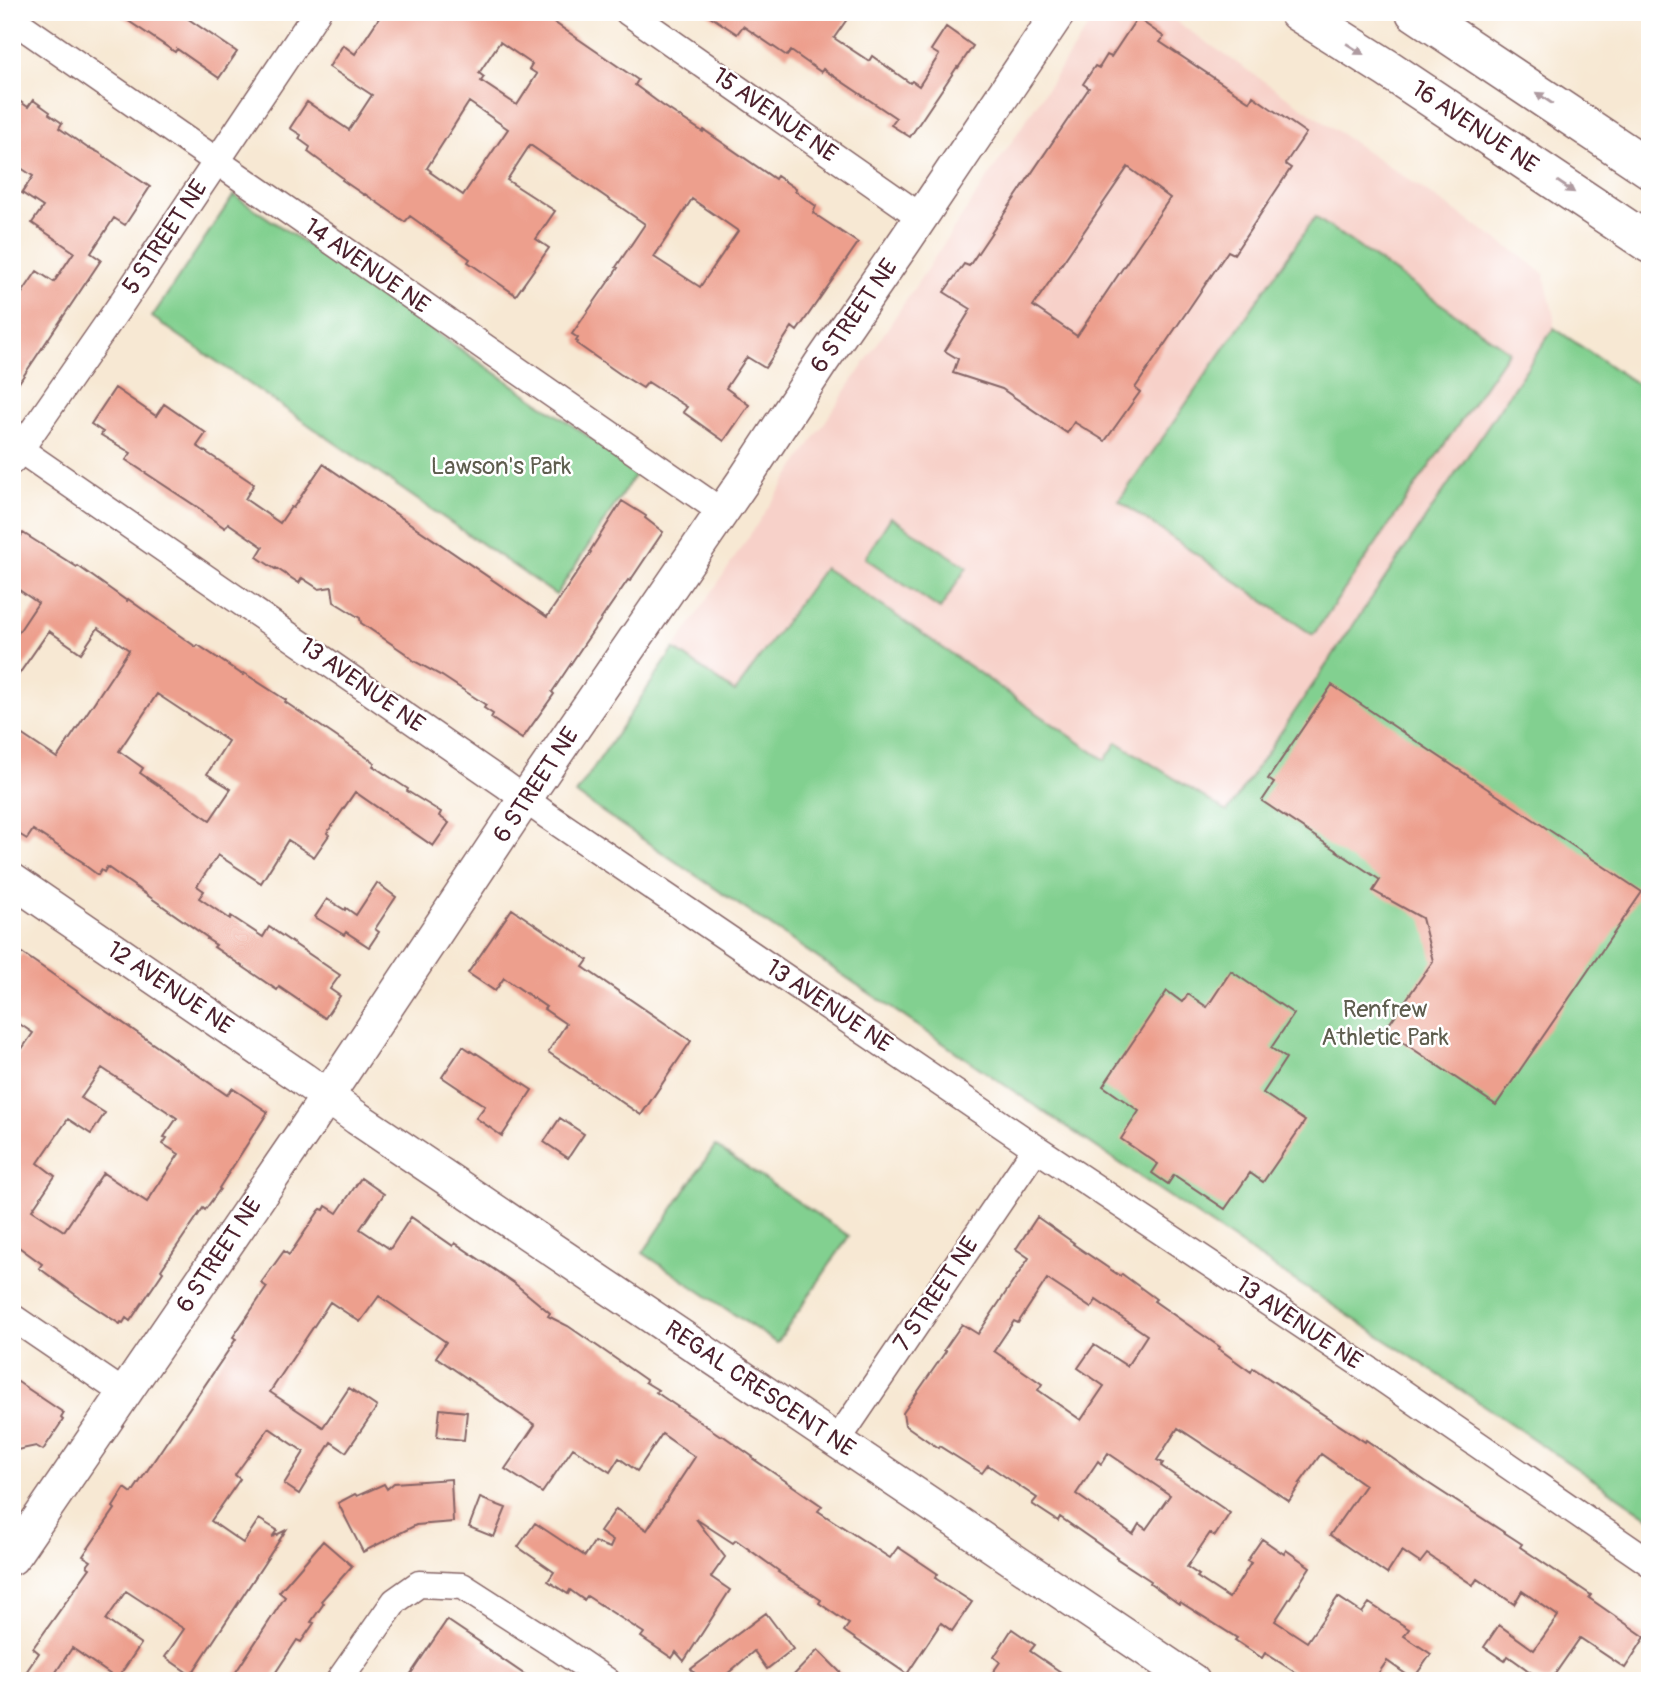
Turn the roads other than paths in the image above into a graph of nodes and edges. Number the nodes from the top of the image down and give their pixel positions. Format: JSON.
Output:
{"nodes":[{"id":1,"x":317,"y":12,"type":"edge"},
{"id":2,"x":628,"y":12,"type":"edge"},
{"id":3,"x":1059,"y":12,"type":"edge"},
{"id":4,"x":1298,"y":12,"type":"edge"},
{"id":5,"x":1415,"y":12,"type":"edge"},
{"id":6,"x":12,"y":19,"type":"edge"},
{"id":7,"x":216,"y":160,"type":"junction"},
{"id":8,"x":1650,"y":169,"type":"edge"},
{"id":9,"x":921,"y":217,"type":"junction"},
{"id":10,"x":1650,"y":244,"type":"edge"},
{"id":11,"x":15,"y":451,"type":"edge"},
{"id":12,"x":722,"y":512,"type":"junction"},
{"id":13,"x":526,"y":799,"type":"junction"},
{"id":14,"x":12,"y":880,"type":"edge"},
{"id":15,"x":328,"y":1097,"type":"junction"},
{"id":16,"x":1036,"y":1148,"type":"junction"},
{"id":17,"x":12,"y":1317,"type":"edge"},
{"id":18,"x":125,"y":1394,"type":"junction"},
{"id":19,"x":837,"y":1441,"type":"junction"},
{"id":20,"x":12,"y":1558,"type":"edge"},
{"id":21,"x":1650,"y":1563,"type":"edge"},
{"id":22,"x":339,"y":1681,"type":"edge"},
{"id":23,"x":607,"y":1681,"type":"edge"},
{"id":24,"x":1192,"y":1681,"type":"edge"}],
"edges":[{"from":1,"to":7,"type":"street","name":"5 STREET NE"},
{"from":2,"to":9,"type":"street","name":"15 AVENUE NE"},
{"from":3,"to":9,"type":"street","name":"6 STREET NE"},
{"from":4,"to":10,"type":"highway","name":"16 AVENUE NE","one_way":true},
{"from":8,"to":5,"type":"highway","one_way":true},
{"from":6,"to":7,"type":"street","name":"14 AVENUE NE"},
{"from":7,"to":11,"type":"street","name":"5 STREET NE"},
{"from":7,"to":12,"type":"street","name":"14 AVENUE NE"},
{"from":9,"to":12,"type":"street","name":"6 STREET NE"},
{"from":11,"to":13,"type":"street","name":"13 AVENUE NE"},
{"from":12,"to":13,"type":"street","name":"6 STREET NE"},
{"from":13,"to":15,"type":"street","name":"6 STREET NE"},
{"from":13,"to":16,"type":"street","name":"13 AVENUE NE"},
{"from":14,"to":15,"type":"street","name":"12 AVENUE NE"},
{"from":15,"to":18,"type":"street","name":"6 STREET NE"},
{"from":15,"to":19,"type":"street","name":"REGAL CRESCENT NE"},
{"from":16,"to":19,"type":"street","name":"7 STREET NE"},
{"from":16,"to":21,"type":"street","name":"13 AVENUE NE"},
{"from":17,"to":18,"type":"street"},
{"from":18,"to":20,"type":"street","name":"6 STREET NE"},
{"from":19,"to":24,"type":"street","name":"REGAL CRESCENT NE"},
{"from":22,"to":23,"type":"street"}]}
